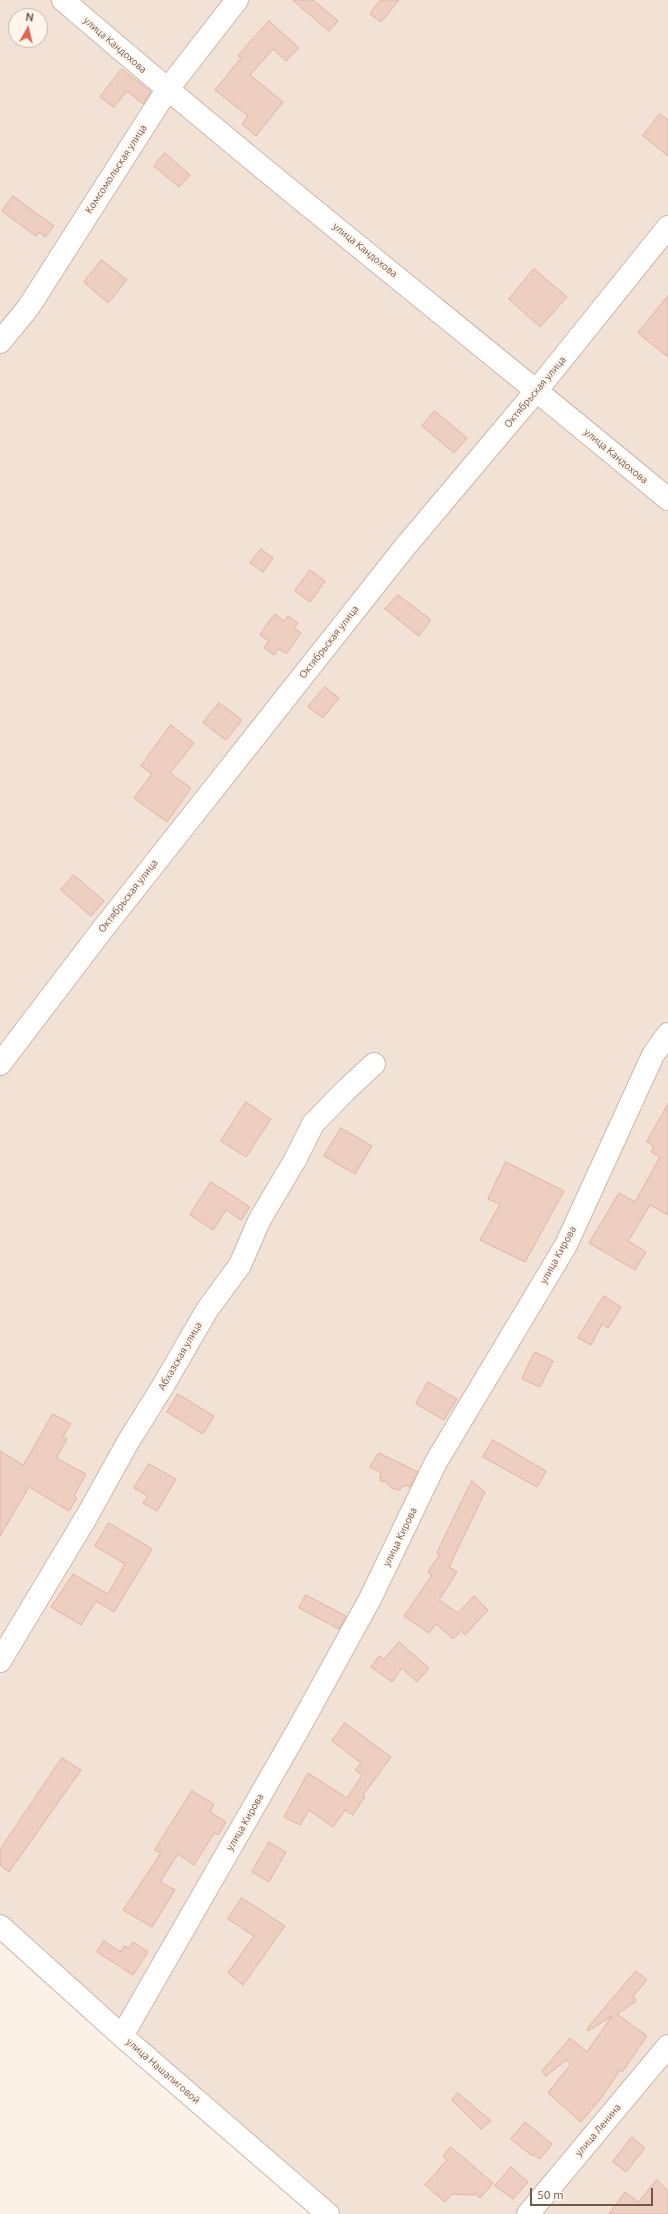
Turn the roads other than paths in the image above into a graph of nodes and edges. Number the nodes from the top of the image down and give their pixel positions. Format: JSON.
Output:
{"nodes":[{"id":1,"x":63,"y":0,"type":"edge"},
{"id":2,"x":237,"y":0,"type":"edge"},
{"id":3,"x":167,"y":90,"type":"junction"},
{"id":4,"x":668,"y":227,"type":"edge"},
{"id":5,"x":0,"y":342,"type":"edge"},
{"id":6,"x":538,"y":390,"type":"junction"},
{"id":7,"x":668,"y":499,"type":"edge"},
{"id":8,"x":668,"y":1034,"type":"edge"},
{"id":9,"x":0,"y":1064,"type":"edge"},
{"id":10,"x":374,"y":1064,"type":"dead end"},
{"id":11,"x":0,"y":1661,"type":"edge"},
{"id":12,"x":0,"y":1926,"type":"edge"},
{"id":13,"x":122,"y":2036,"type":"junction"},
{"id":14,"x":668,"y":2046,"type":"edge"},
{"id":15,"x":328,"y":2214,"type":"edge"},
{"id":16,"x":528,"y":2214,"type":"edge"}],
"edges":[{"from":1,"to":3,"type":"street","name":"улица Кандохова"},
{"from":2,"to":3,"type":"street","name":"Комсомольская улица"},
{"from":3,"to":5,"type":"street","name":"Комсомольская улица"},
{"from":3,"to":6,"type":"street","name":"улица Кандохова"},
{"from":4,"to":6,"type":"street","name":"Октябрьская улица"},
{"from":6,"to":7,"type":"street","name":"улица Кандохова"},
{"from":6,"to":9,"type":"street","name":"Октябрьская улица"},
{"from":8,"to":13,"type":"street","name":"улица Кирова"},
{"from":10,"to":11,"type":"street","name":"Абхазская улица"},
{"from":12,"to":13,"type":"street","name":"улица Нашапиговой"},
{"from":13,"to":15,"type":"street","name":"улица Нашапиговой"},
{"from":14,"to":16,"type":"street","name":"улица Ленина"}]}
